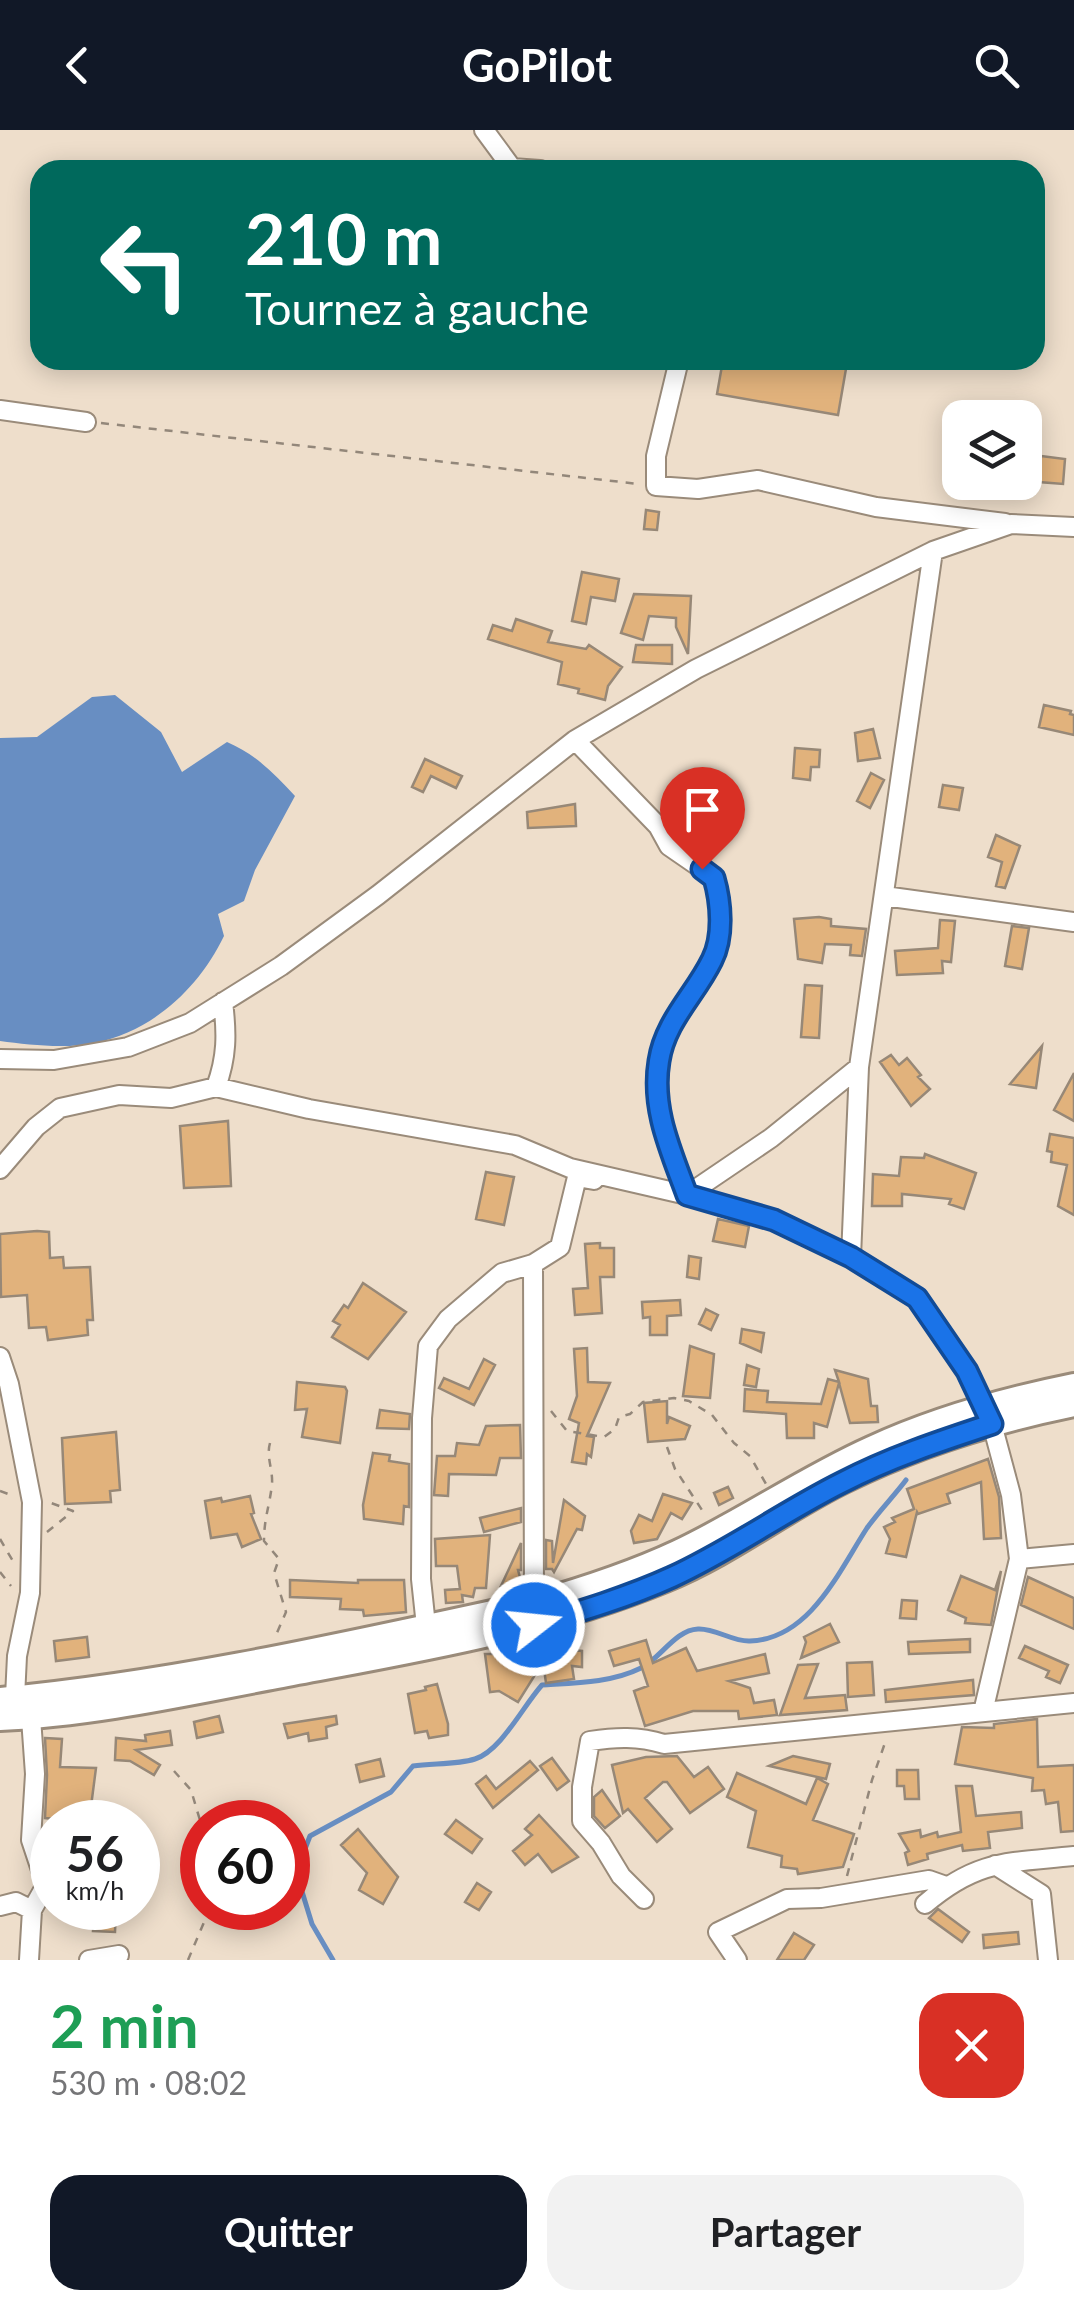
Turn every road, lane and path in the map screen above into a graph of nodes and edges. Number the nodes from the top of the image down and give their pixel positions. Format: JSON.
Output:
{"nodes":[{"id":1,"x":484,"y":130,"type":"edge"},
{"id":2,"x":506,"y":160,"type":"edge"},
{"id":3,"x":676,"y":370,"type":"edge"},
{"id":4,"x":0,"y":410,"type":"edge"},
{"id":5,"x":86,"y":422,"type":"joint"},
{"id":6,"x":656,"y":486,"type":"junction"},
{"id":7,"x":1011,"y":524,"type":"junction"},
{"id":8,"x":1074,"y":528,"type":"edge"},
{"id":9,"x":933,"y":551,"type":"junction"},
{"id":10,"x":575,"y":740,"type":"junction"},
{"id":11,"x":884,"y":896,"type":"junction"},
{"id":12,"x":1074,"y":922,"type":"edge"},
{"id":13,"x":224,"y":1002,"type":"junction"},
{"id":14,"x":0,"y":1059,"type":"edge"},
{"id":15,"x":859,"y":1066,"type":"junction"},
{"id":16,"x":216,"y":1087,"type":"junction"},
{"id":17,"x":0,"y":1169,"type":"edge"},
{"id":18,"x":687,"y":1195,"type":"junction"},
{"id":19,"x":851,"y":1257,"type":"junction"},
{"id":20,"x":533,"y":1264,"type":"junction"},
{"id":21,"x":0,"y":1357,"type":"edge"},
{"id":22,"x":1074,"y":1385,"type":"edge"},
{"id":23,"x":1074,"y":1406,"type":"edge"},
{"id":24,"x":536,"y":1413,"type":"junction"},
{"id":25,"x":988,"y":1415,"type":"junction"},
{"id":26,"x":270,"y":1442,"type":"dead end"},
{"id":27,"x":667,"y":1447,"type":"dead end"},
{"id":28,"x":774,"y":1498,"type":"junction"},
{"id":29,"x":31,"y":1499,"type":"junction"},
{"id":30,"x":713,"y":1533,"type":"junction"},
{"id":31,"x":31,"y":1546,"type":"junction"},
{"id":32,"x":1074,"y":1554,"type":"edge"},
{"id":33,"x":1019,"y":1560,"type":"junction"},
{"id":34,"x":0,"y":1572,"type":"edge"},
{"id":35,"x":16,"y":1590,"type":"dead end"},
{"id":36,"x":534,"y":1604,"type":"junction"},
{"id":37,"x":426,"y":1626,"type":"junction"},
{"id":38,"x":274,"y":1656,"type":"junction"},
{"id":39,"x":8,"y":1698,"type":"edge"},
{"id":40,"x":1074,"y":1702,"type":"edge"},
{"id":41,"x":983,"y":1712,"type":"junction"},
{"id":42,"x":31,"y":1718,"type":"junction"},
{"id":43,"x":0,"y":1719,"type":"edge"},
{"id":44,"x":895,"y":1720,"type":"junction"},
{"id":45,"x":174,"y":1770,"type":"dead end"},
{"id":46,"x":33,"y":1800,"type":"edge"},
{"id":47,"x":194,"y":1800,"type":"edge"},
{"id":48,"x":1074,"y":1856,"type":"edge"},
{"id":49,"x":995,"y":1865,"type":"junction"},
{"id":50,"x":946,"y":1886,"type":"junction"},
{"id":51,"x":863,"y":1891,"type":"junction"},
{"id":52,"x":644,"y":1899,"type":"dead end"},
{"id":53,"x":925,"y":1904,"type":"dead end"},
{"id":54,"x":0,"y":1906,"type":"edge"},
{"id":55,"x":30,"y":1909,"type":"edge"},
{"id":56,"x":31,"y":1930,"type":"edge"},
{"id":57,"x":201,"y":1930,"type":"edge"},
{"id":58,"x":119,"y":1955,"type":"dead end"},
{"id":59,"x":29,"y":1960,"type":"edge"},
{"id":60,"x":42,"y":1960,"type":"edge"},
{"id":61,"x":89,"y":1960,"type":"edge"},
{"id":62,"x":188,"y":1960,"type":"edge"},
{"id":63,"x":737,"y":1960,"type":"edge"},
{"id":64,"x":1048,"y":1960,"type":"edge"}],
"edges":[{"from":1,"to":2,"type":"street"},
{"from":3,"to":6,"type":"street"},
{"from":4,"to":5,"type":"street"},
{"from":5,"to":6,"type":"path"},
{"from":6,"to":7,"type":"street"},
{"from":7,"to":8,"type":"street"},
{"from":7,"to":9,"type":"street"},
{"from":9,"to":10,"type":"street"},
{"from":9,"to":11,"type":"street"},
{"from":10,"to":13,"type":"street"},
{"from":10,"to":18,"type":"street"},
{"from":11,"to":12,"type":"street"},
{"from":11,"to":15,"type":"street"},
{"from":13,"to":14,"type":"street"},
{"from":13,"to":16,"type":"street"},
{"from":15,"to":18,"type":"street"},
{"from":15,"to":19,"type":"street"},
{"from":16,"to":17,"type":"street"},
{"from":16,"to":18,"type":"street"},
{"from":18,"to":19,"type":"street"},
{"from":18,"to":20,"type":"street"},
{"from":19,"to":25,"type":"street"},
{"from":20,"to":24,"type":"street"},
{"from":20,"to":37,"type":"street"},
{"from":21,"to":29,"type":"street"},
{"from":22,"to":25,"type":"main road"},
{"from":23,"to":25,"type":"main road"},
{"from":24,"to":28,"type":"path"},
{"from":24,"to":36,"type":"street"},
{"from":25,"to":28,"type":"main road"},
{"from":25,"to":33,"type":"street"},
{"from":25,"to":42,"type":"main road"},
{"from":26,"to":38,"type":"path"},
{"from":27,"to":30,"type":"path"},
{"from":28,"to":30,"type":"main road"},
{"from":29,"to":31,"type":"street"},
{"from":29,"to":31,"type":"path"},
{"from":30,"to":36,"type":"main road"},
{"from":31,"to":39,"type":"street"},
{"from":32,"to":33,"type":"street"},
{"from":33,"to":41,"type":"street"},
{"from":34,"to":35,"type":"path"},
{"from":36,"to":37,"type":"main road"},
{"from":37,"to":38,"type":"main road"},
{"from":38,"to":39,"type":"main road"},
{"from":40,"to":41,"type":"street"},
{"from":41,"to":44,"type":"street"},
{"from":42,"to":43,"type":"main road"},
{"from":42,"to":46,"type":"street"},
{"from":44,"to":51,"type":"path"},
{"from":44,"to":52,"type":"street"},
{"from":45,"to":47,"type":"path"},
{"from":48,"to":49,"type":"street"},
{"from":49,"to":50,"type":"street"},
{"from":49,"to":64,"type":"street"},
{"from":50,"to":51,"type":"street"},
{"from":50,"to":53,"type":"street"},
{"from":51,"to":63,"type":"street"},
{"from":54,"to":55,"type":"street"},
{"from":56,"to":59,"type":"street"},
{"from":57,"to":62,"type":"path"},
{"from":58,"to":61,"type":"street"},
{"from":59,"to":60,"type":"street"}]}
